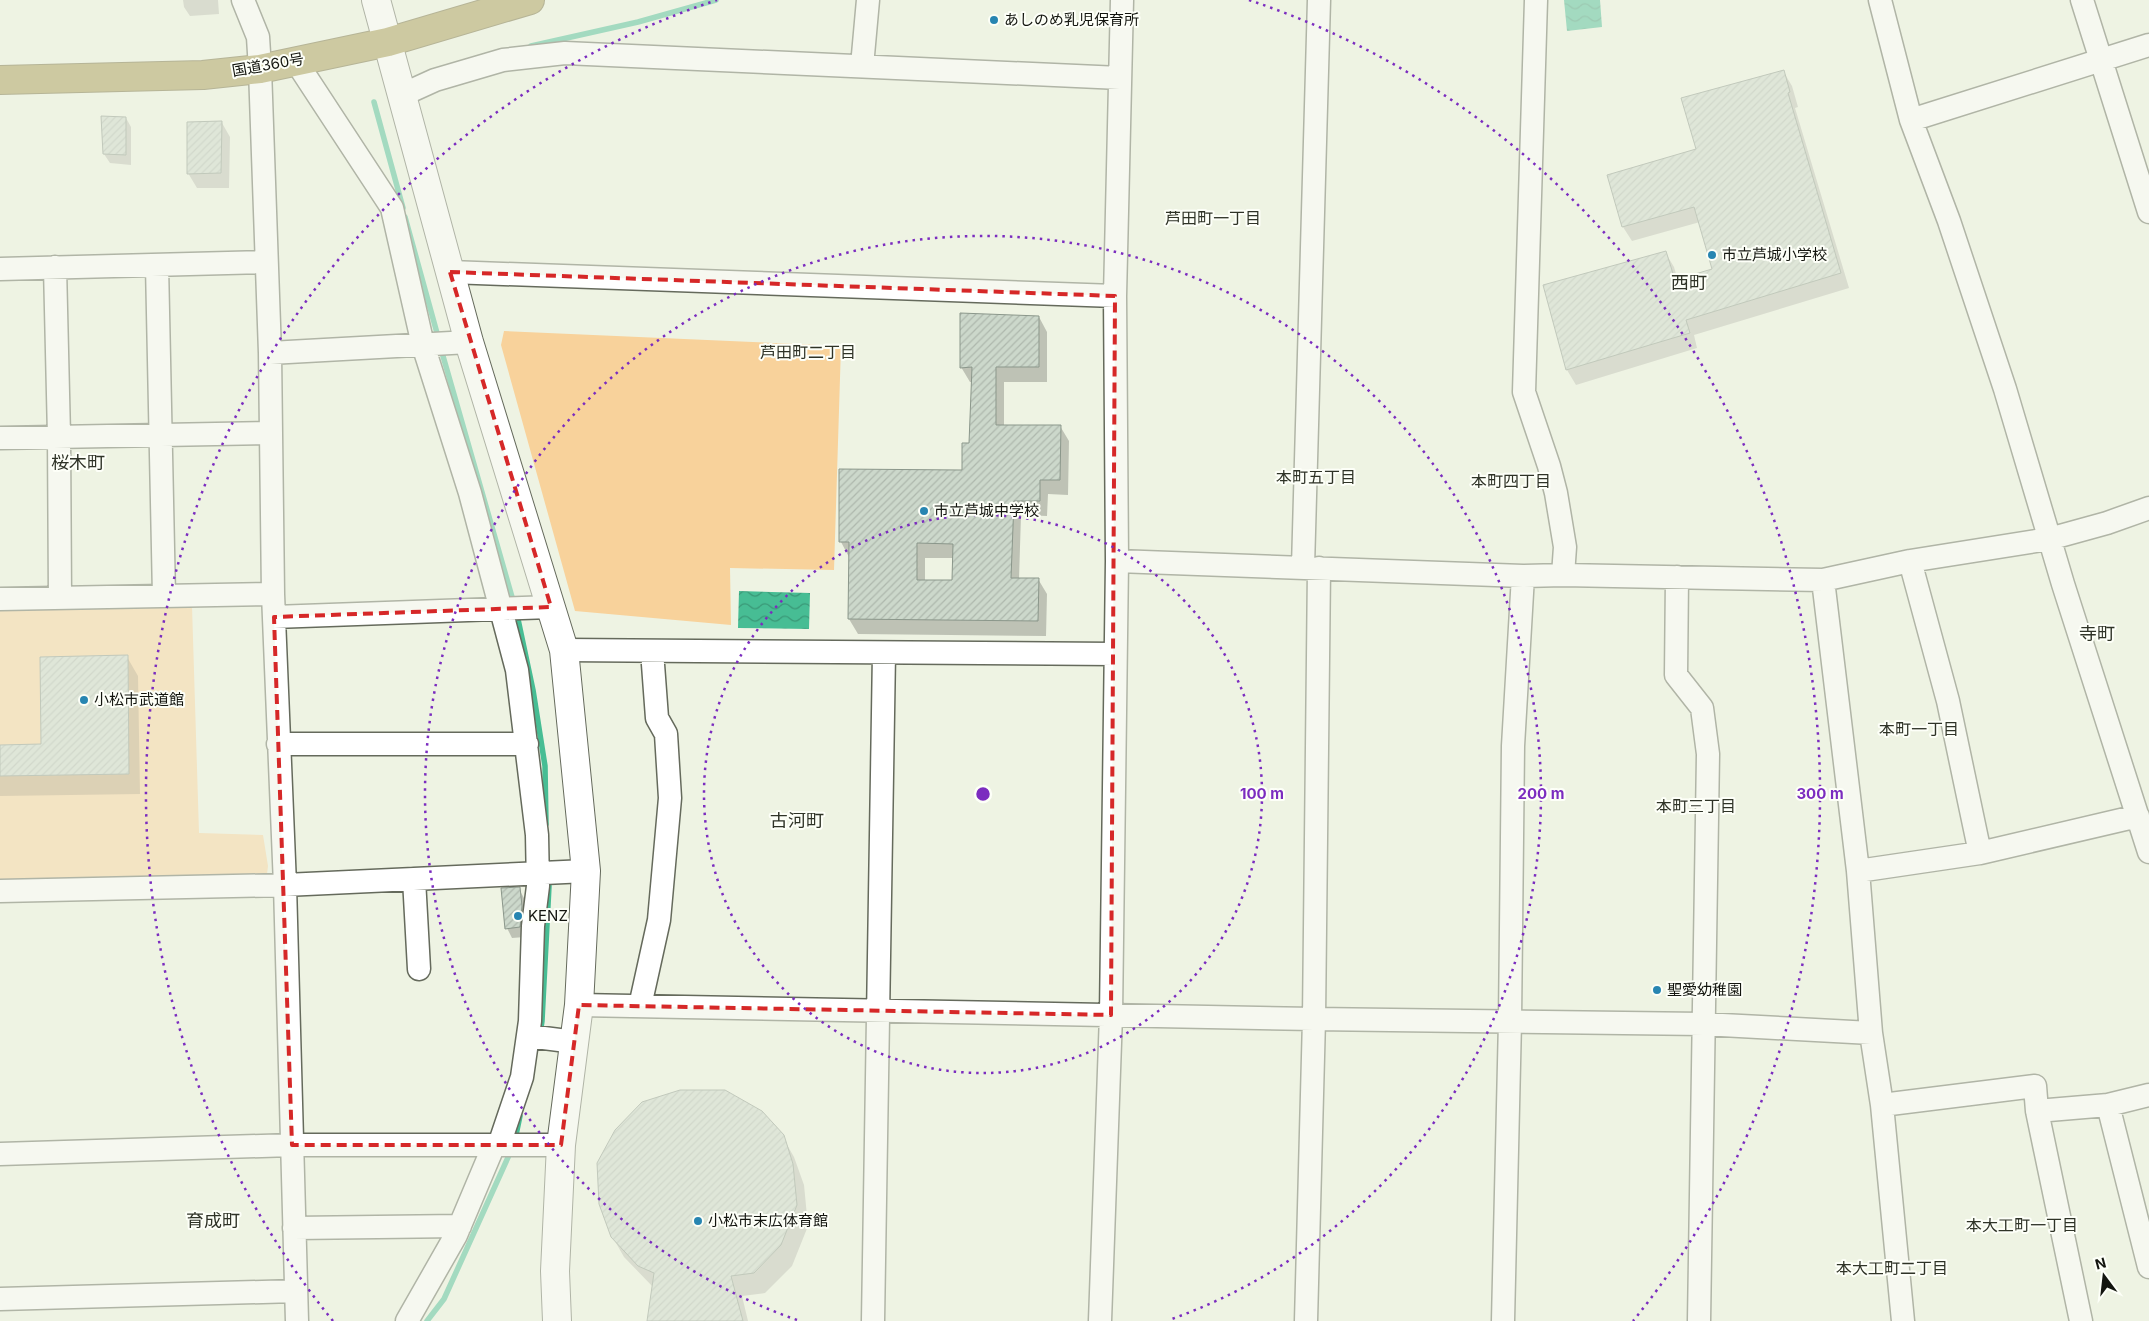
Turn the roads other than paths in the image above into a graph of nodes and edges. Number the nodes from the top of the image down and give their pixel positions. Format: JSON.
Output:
{"nodes":[{"id":1,"x":243,"y":0,"type":"edge"},
{"id":2,"x":376,"y":0,"type":"edge"},
{"id":3,"x":530,"y":0,"type":"edge"},
{"id":4,"x":868,"y":0,"type":"edge"},
{"id":5,"x":1122,"y":0,"type":"edge"},
{"id":6,"x":1319,"y":0,"type":"edge"},
{"id":7,"x":1536,"y":0,"type":"edge"},
{"id":8,"x":1880,"y":0,"type":"edge"},
{"id":9,"x":2082,"y":0,"type":"edge"},
{"id":10,"x":388,"y":42,"type":"junction"},
{"id":11,"x":2149,"y":45,"type":"edge"},
{"id":12,"x":295,"y":60,"type":"junction"},
{"id":13,"x":2102,"y":60,"type":"junction"},
{"id":14,"x":862,"y":66,"type":"junction"},
{"id":15,"x":260,"y":69,"type":"junction"},
{"id":16,"x":1120,"y":78,"type":"junction"},
{"id":17,"x":0,"y":80,"type":"edge"},
{"id":18,"x":402,"y":95,"type":"junction"},
{"id":19,"x":1911,"y":120,"type":"junction"},
{"id":20,"x":2149,"y":212,"type":"edge"},
{"id":21,"x":266,"y":262,"type":"junction"},
{"id":22,"x":157,"y":265,"type":"junction"},
{"id":23,"x":55,"y":267,"type":"junction"},
{"id":24,"x":0,"y":269,"type":"edge"},
{"id":25,"x":450,"y":272,"type":"junction"},
{"id":26,"x":1116,"y":296,"type":"junction"},
{"id":27,"x":469,"y":342,"type":"junction"},
{"id":28,"x":423,"y":345,"type":"junction"},
{"id":29,"x":270,"y":353,"type":"junction"},
{"id":30,"x":271,"y":433,"type":"junction"},
{"id":31,"x":160,"y":435,"type":"junction"},
{"id":32,"x":59,"y":436,"type":"junction"},
{"id":33,"x":0,"y":438,"type":"edge"},
{"id":34,"x":2149,"y":508,"type":"edge"},
{"id":35,"x":2049,"y":539,"type":"junction"},
{"id":36,"x":1117,"y":561,"type":"junction"},
{"id":37,"x":1910,"y":562,"type":"junction"},
{"id":38,"x":1311,"y":568,"type":"junction"},
{"id":39,"x":1563,"y":575,"type":"junction"},
{"id":40,"x":1523,"y":576,"type":"junction"},
{"id":41,"x":1677,"y":577,"type":"junction"},
{"id":42,"x":1823,"y":580,"type":"junction"},
{"id":43,"x":273,"y":594,"type":"junction"},
{"id":44,"x":164,"y":596,"type":"junction"},
{"id":45,"x":60,"y":598,"type":"junction"},
{"id":46,"x":0,"y":599,"type":"edge"},
{"id":47,"x":551,"y":607,"type":"junction"},
{"id":48,"x":500,"y":608,"type":"junction"},
{"id":49,"x":274,"y":617,"type":"junction"},
{"id":50,"x":564,"y":650,"type":"junction"},
{"id":51,"x":652,"y":651,"type":"junction"},
{"id":52,"x":884,"y":653,"type":"junction"},
{"id":53,"x":1115,"y":654,"type":"junction"},
{"id":54,"x":278,"y":744,"type":"junction"},
{"id":55,"x":527,"y":744,"type":"junction"},
{"id":56,"x":2138,"y":816,"type":"junction"},
{"id":57,"x":2149,"y":852,"type":"edge"},
{"id":58,"x":1980,"y":853,"type":"junction"},
{"id":59,"x":586,"y":871,"type":"junction"},
{"id":60,"x":1858,"y":871,"type":"junction"},
{"id":61,"x":538,"y":874,"type":"junction"},
{"id":62,"x":414,"y":879,"type":"junction"},
{"id":63,"x":285,"y":885,"type":"junction"},
{"id":64,"x":0,"y":891,"type":"edge"},
{"id":65,"x":419,"y":969,"type":"dead end"},
{"id":66,"x":579,"y":1005,"type":"junction"},
{"id":67,"x":640,"y":1006,"type":"junction"},
{"id":68,"x":879,"y":1011,"type":"junction"},
{"id":69,"x":1111,"y":1015,"type":"junction"},
{"id":70,"x":1314,"y":1019,"type":"junction"},
{"id":71,"x":1510,"y":1021,"type":"junction"},
{"id":72,"x":1704,"y":1024,"type":"junction"},
{"id":73,"x":1871,"y":1033,"type":"junction"},
{"id":74,"x":546,"y":1038,"type":"junction"},
{"id":75,"x":2149,"y":1095,"type":"edge"},
{"id":76,"x":1882,"y":1105,"type":"junction"},
{"id":77,"x":2108,"y":1105,"type":"junction"},
{"id":78,"x":2037,"y":1111,"type":"junction"},
{"id":79,"x":292,"y":1145,"type":"junction"},
{"id":80,"x":496,"y":1145,"type":"junction"},
{"id":81,"x":561,"y":1145,"type":"junction"},
{"id":82,"x":0,"y":1154,"type":"edge"},
{"id":83,"x":460,"y":1226,"type":"junction"},
{"id":84,"x":294,"y":1228,"type":"junction"},
{"id":85,"x":2149,"y":1267,"type":"edge"},
{"id":86,"x":296,"y":1291,"type":"junction"},
{"id":87,"x":0,"y":1299,"type":"edge"},
{"id":88,"x":296,"y":1321,"type":"edge"},
{"id":89,"x":407,"y":1321,"type":"edge"},
{"id":90,"x":557,"y":1321,"type":"edge"},
{"id":91,"x":873,"y":1321,"type":"edge"},
{"id":92,"x":1100,"y":1321,"type":"edge"},
{"id":93,"x":1306,"y":1321,"type":"edge"},
{"id":94,"x":1503,"y":1321,"type":"edge"},
{"id":95,"x":1699,"y":1321,"type":"edge"},
{"id":96,"x":1903,"y":1321,"type":"edge"},
{"id":97,"x":2081,"y":1321,"type":"edge"}],
"edges":[{"from":1,"to":15,"type":"street"},
{"from":2,"to":10,"type":"street"},
{"from":3,"to":10,"type":"highway","name":"国道360号"},
{"from":4,"to":14,"type":"street"},
{"from":5,"to":16,"type":"street"},
{"from":6,"to":38,"type":"street"},
{"from":7,"to":39,"type":"street"},
{"from":8,"to":19,"type":"street"},
{"from":9,"to":13,"type":"street"},
{"from":10,"to":12,"type":"highway","name":"国道360号"},
{"from":10,"to":18,"type":"street"},
{"from":11,"to":13,"type":"street"},
{"from":12,"to":15,"type":"highway","name":"国道360号"},
{"from":12,"to":28,"type":"street"},
{"from":13,"to":19,"type":"street"},
{"from":13,"to":20,"type":"street"},
{"from":14,"to":16,"type":"street"},
{"from":14,"to":18,"type":"street"},
{"from":15,"to":17,"type":"highway","name":"国道360号"},
{"from":15,"to":21,"type":"street"},
{"from":16,"to":26,"type":"street"},
{"from":18,"to":25,"type":"street"},
{"from":19,"to":35,"type":"street"},
{"from":21,"to":22,"type":"street"},
{"from":21,"to":29,"type":"street"},
{"from":22,"to":23,"type":"street"},
{"from":22,"to":31,"type":"street"},
{"from":23,"to":24,"type":"street"},
{"from":23,"to":32,"type":"street"},
{"from":25,"to":26,"type":"street"},
{"from":25,"to":27,"type":"street"},
{"from":26,"to":36,"type":"street"},
{"from":27,"to":28,"type":"street"},
{"from":27,"to":47,"type":"street"},
{"from":28,"to":29,"type":"street"},
{"from":28,"to":48,"type":"street"},
{"from":29,"to":30,"type":"street"},
{"from":30,"to":31,"type":"street"},
{"from":30,"to":43,"type":"street"},
{"from":31,"to":32,"type":"street"},
{"from":31,"to":44,"type":"street"},
{"from":32,"to":33,"type":"street"},
{"from":32,"to":45,"type":"street"},
{"from":34,"to":35,"type":"street"},
{"from":35,"to":37,"type":"street"},
{"from":35,"to":56,"type":"street"},
{"from":36,"to":38,"type":"street"},
{"from":36,"to":53,"type":"street"},
{"from":37,"to":42,"type":"street"},
{"from":37,"to":58,"type":"street"},
{"from":38,"to":40,"type":"street"},
{"from":38,"to":70,"type":"street"},
{"from":39,"to":40,"type":"street"},
{"from":39,"to":41,"type":"street"},
{"from":40,"to":71,"type":"street"},
{"from":41,"to":42,"type":"street"},
{"from":41,"to":72,"type":"street"},
{"from":42,"to":60,"type":"street"},
{"from":43,"to":44,"type":"street"},
{"from":43,"to":49,"type":"street"},
{"from":44,"to":45,"type":"street"},
{"from":45,"to":46,"type":"street"},
{"from":47,"to":48,"type":"street"},
{"from":47,"to":50,"type":"street"},
{"from":48,"to":49,"type":"street"},
{"from":48,"to":55,"type":"street"},
{"from":49,"to":54,"type":"street"},
{"from":50,"to":51,"type":"street"},
{"from":50,"to":59,"type":"street"},
{"from":51,"to":52,"type":"street"},
{"from":51,"to":67,"type":"street"},
{"from":52,"to":53,"type":"street"},
{"from":52,"to":68,"type":"street"},
{"from":53,"to":69,"type":"street"},
{"from":54,"to":55,"type":"street"},
{"from":54,"to":63,"type":"street"},
{"from":55,"to":61,"type":"street"},
{"from":56,"to":57,"type":"street"},
{"from":56,"to":58,"type":"street"},
{"from":58,"to":60,"type":"street"},
{"from":59,"to":61,"type":"street"},
{"from":59,"to":66,"type":"street"},
{"from":60,"to":73,"type":"street"},
{"from":61,"to":62,"type":"street"},
{"from":61,"to":74,"type":"street"},
{"from":62,"to":63,"type":"street"},
{"from":62,"to":65,"type":"street"},
{"from":63,"to":64,"type":"street"},
{"from":63,"to":79,"type":"street"},
{"from":66,"to":67,"type":"street"},
{"from":66,"to":74,"type":"street"},
{"from":67,"to":68,"type":"street"},
{"from":68,"to":69,"type":"street"},
{"from":68,"to":91,"type":"street"},
{"from":69,"to":70,"type":"street"},
{"from":69,"to":92,"type":"street"},
{"from":70,"to":71,"type":"street"},
{"from":70,"to":93,"type":"street"},
{"from":71,"to":72,"type":"street"},
{"from":71,"to":94,"type":"street"},
{"from":72,"to":73,"type":"street"},
{"from":72,"to":95,"type":"street"},
{"from":73,"to":76,"type":"street"},
{"from":74,"to":80,"type":"street"},
{"from":74,"to":81,"type":"street"},
{"from":75,"to":77,"type":"street"},
{"from":76,"to":78,"type":"street"},
{"from":76,"to":96,"type":"street"},
{"from":77,"to":78,"type":"street"},
{"from":77,"to":85,"type":"street"},
{"from":78,"to":97,"type":"street"},
{"from":79,"to":80,"type":"street"},
{"from":79,"to":82,"type":"street"},
{"from":79,"to":84,"type":"street"},
{"from":80,"to":81,"type":"street"},
{"from":80,"to":83,"type":"street"},
{"from":81,"to":90,"type":"street"},
{"from":83,"to":84,"type":"street"},
{"from":83,"to":89,"type":"street"},
{"from":84,"to":86,"type":"street"},
{"from":86,"to":87,"type":"street"},
{"from":86,"to":88,"type":"street"}]}
